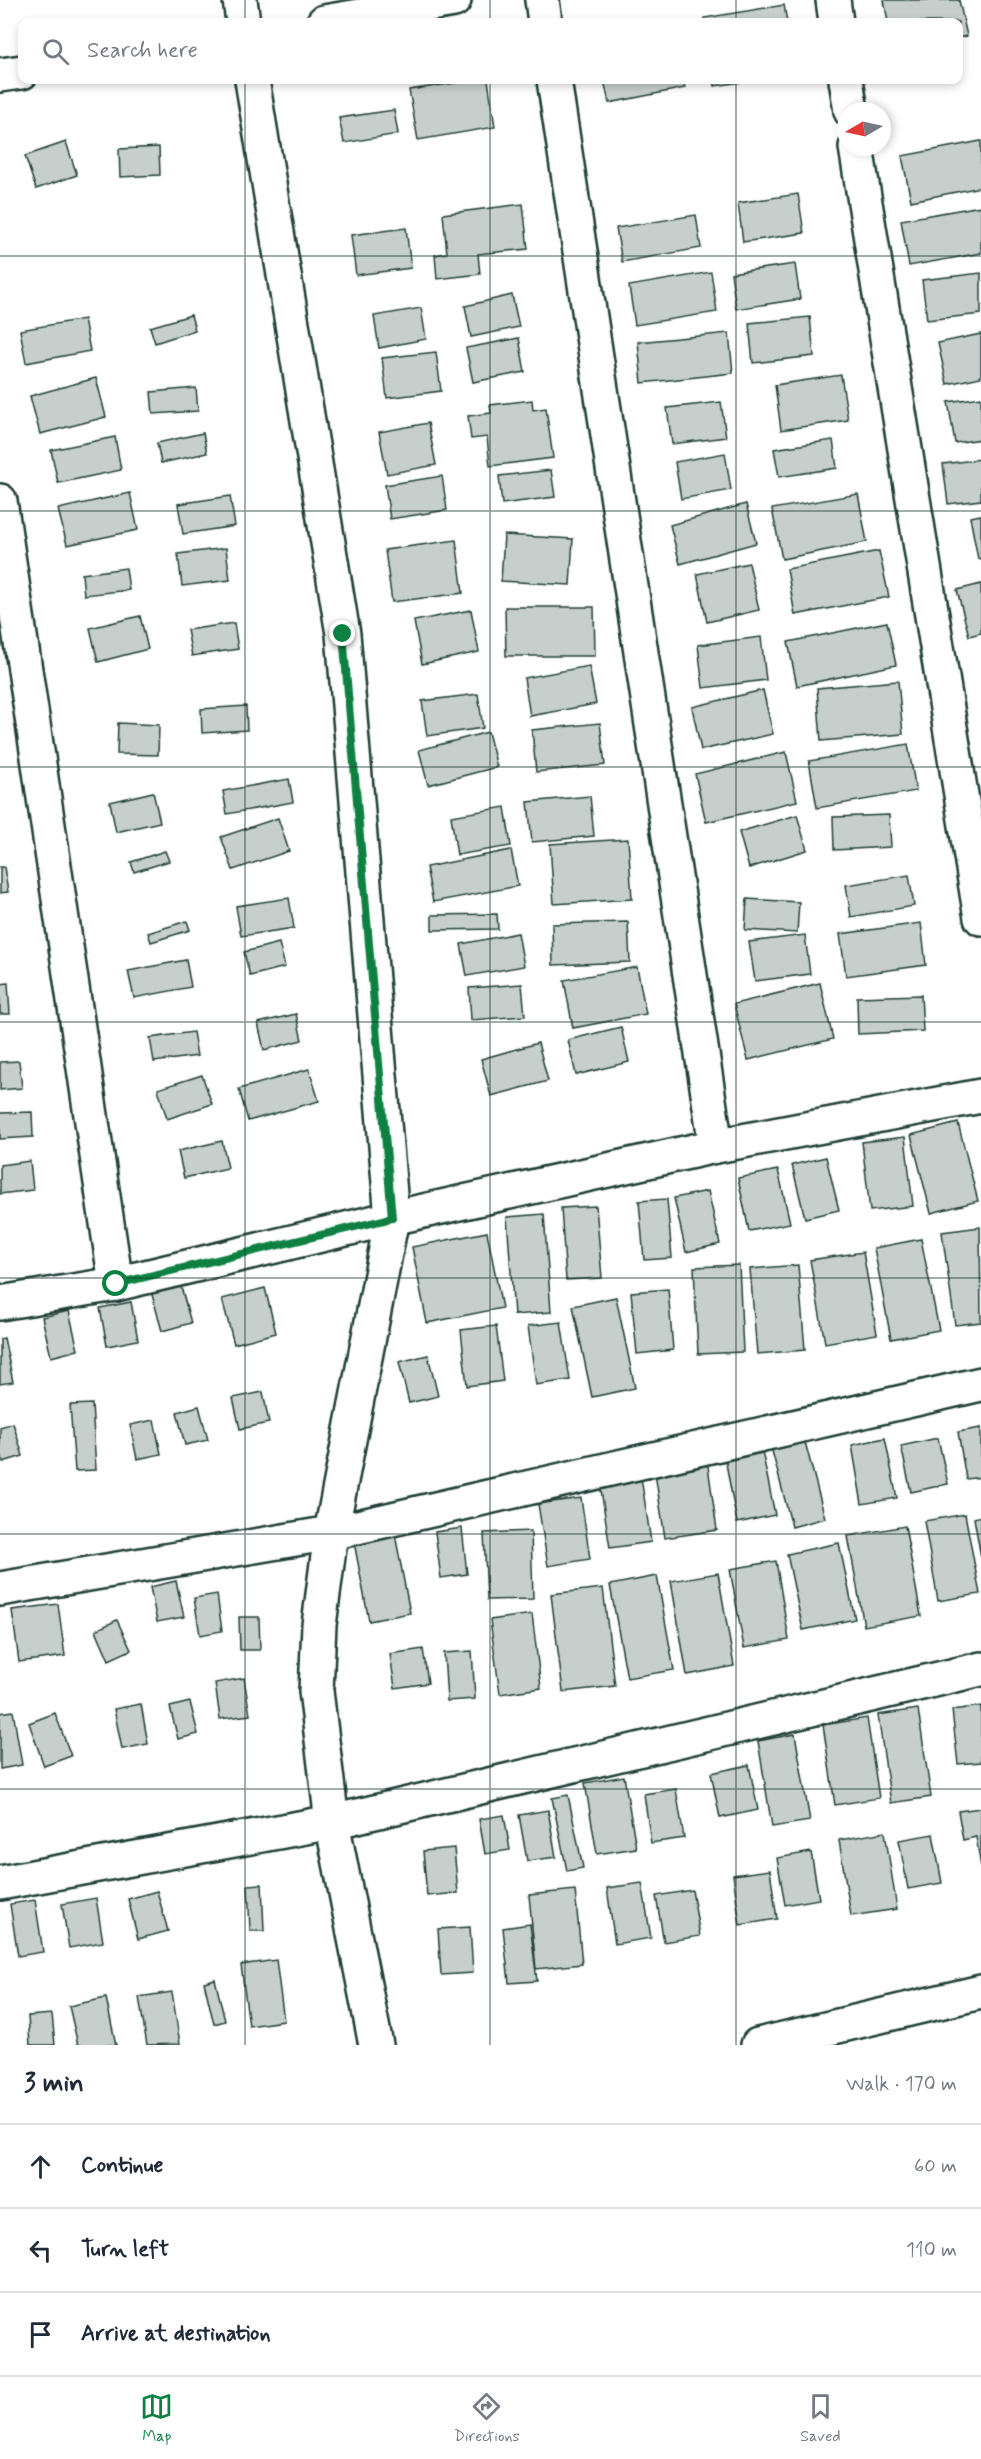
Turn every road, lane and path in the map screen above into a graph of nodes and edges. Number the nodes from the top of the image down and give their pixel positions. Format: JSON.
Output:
{"nodes":[{"id":1,"x":240,"y":0,"type":"edge"},
{"id":2,"x":454,"y":0,"type":"edge"},
{"id":3,"x":542,"y":0,"type":"edge"},
{"id":4,"x":833,"y":0,"type":"edge"},
{"id":5,"x":242,"y":18,"type":"edge"},
{"id":6,"x":348,"y":18,"type":"edge"},
{"id":7,"x":544,"y":18,"type":"edge"},
{"id":8,"x":835,"y":18,"type":"edge"},
{"id":9,"x":18,"y":73,"type":"edge"},
{"id":10,"x":0,"y":75,"type":"edge"},
{"id":11,"x":253,"y":84,"type":"edge"},
{"id":12,"x":555,"y":84,"type":"edge"},
{"id":13,"x":847,"y":84,"type":"edge"},
{"id":14,"x":850,"y":102,"type":"edge"},
{"id":15,"x":857,"y":156,"type":"edge"},
{"id":16,"x":0,"y":501,"type":"edge"},
{"id":17,"x":981,"y":918,"type":"edge"},
{"id":18,"x":981,"y":1096,"type":"edge"},
{"id":19,"x":716,"y":1146,"type":"junction"},
{"id":20,"x":392,"y":1218,"type":"junction"},
{"id":21,"x":116,"y":1284,"type":"junction"},
{"id":22,"x":0,"y":1303,"type":"edge"},
{"id":23,"x":981,"y":1384,"type":"edge"},
{"id":24,"x":331,"y":1533,"type":"junction"},
{"id":25,"x":0,"y":1590,"type":"edge"},
{"id":26,"x":981,"y":1669,"type":"edge"},
{"id":27,"x":332,"y":1822,"type":"junction"},
{"id":28,"x":0,"y":1883,"type":"edge"},
{"id":29,"x":981,"y":1992,"type":"edge"},
{"id":30,"x":773,"y":2044,"type":"edge"},
{"id":31,"x":376,"y":2045,"type":"edge"}],
"edges":[{"from":1,"to":5,"type":"street"},
{"from":2,"to":6,"type":"street"},
{"from":3,"to":7,"type":"street"},
{"from":4,"to":8,"type":"street"},
{"from":9,"to":10,"type":"street"},
{"from":11,"to":20,"type":"street"},
{"from":12,"to":19,"type":"street"},
{"from":13,"to":14,"type":"street"},
{"from":15,"to":17,"type":"street"},
{"from":16,"to":21,"type":"street"},
{"from":18,"to":19,"type":"street"},
{"from":19,"to":20,"type":"street"},
{"from":20,"to":21,"type":"street"},
{"from":20,"to":24,"type":"street"},
{"from":21,"to":22,"type":"street"},
{"from":23,"to":24,"type":"street"},
{"from":24,"to":25,"type":"street"},
{"from":24,"to":27,"type":"street"},
{"from":26,"to":27,"type":"street"},
{"from":27,"to":28,"type":"street"},
{"from":27,"to":31,"type":"street"},
{"from":29,"to":30,"type":"street"}]}
